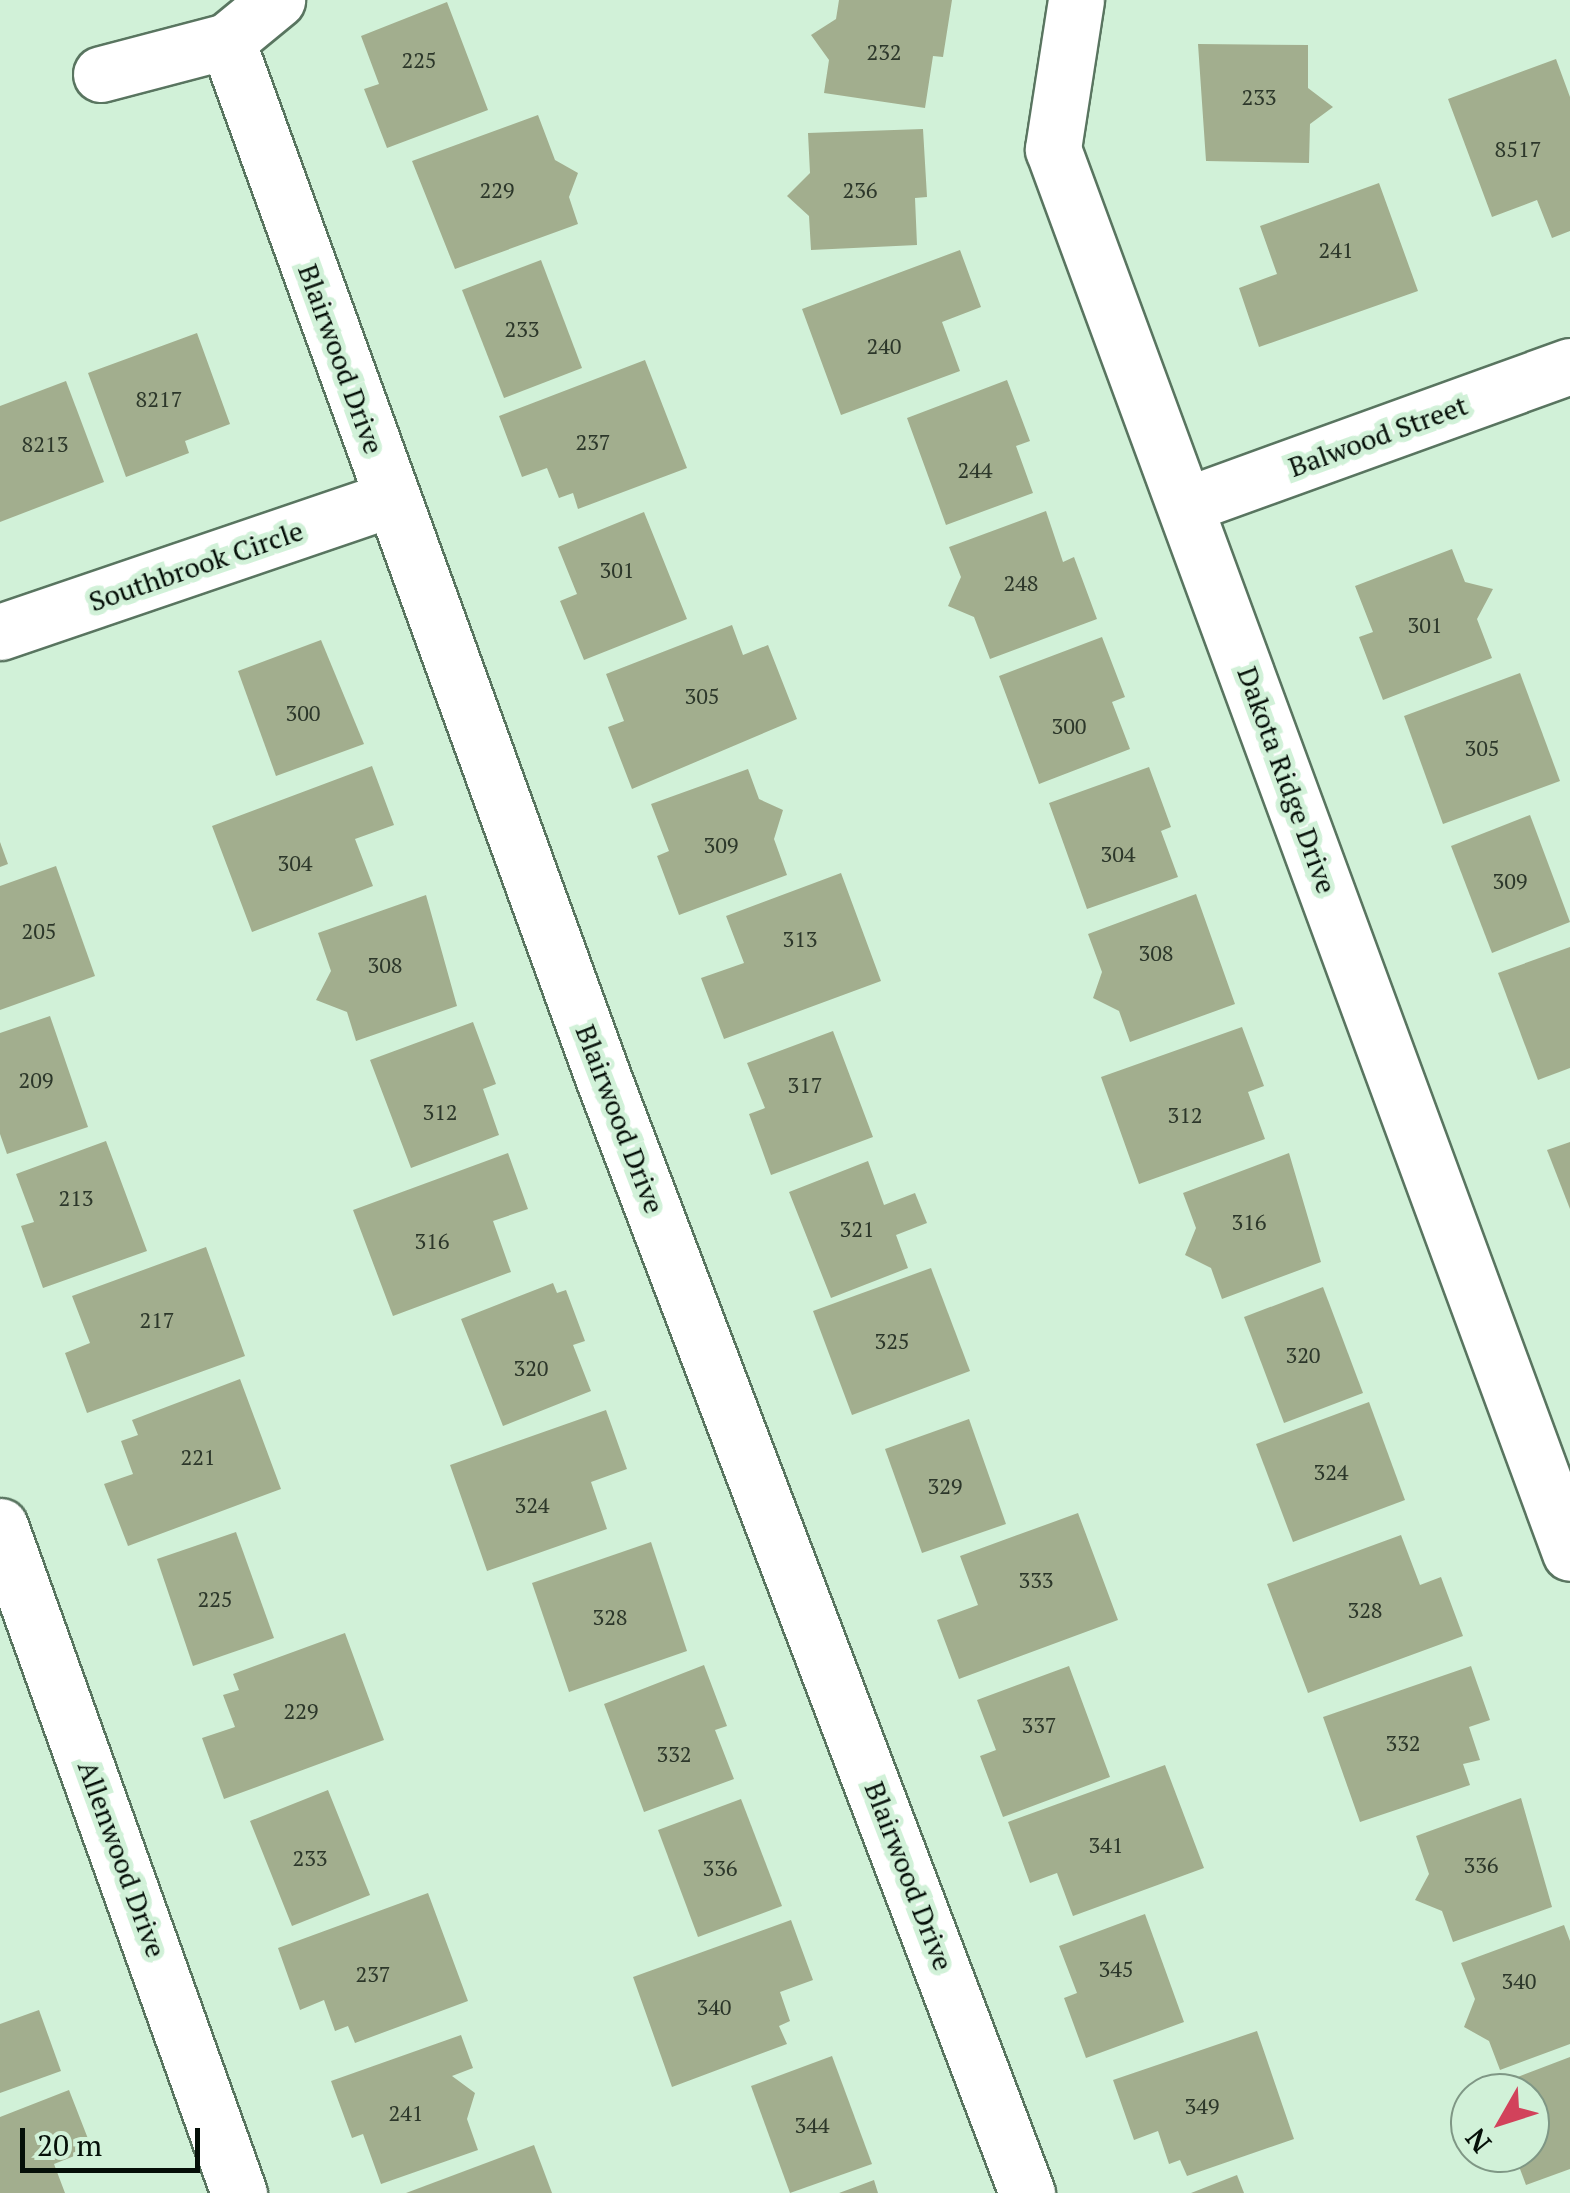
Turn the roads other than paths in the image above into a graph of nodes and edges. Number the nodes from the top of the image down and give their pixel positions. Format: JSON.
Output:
{"nodes":[{"id":1,"x":278,"y":0,"type":"edge"},
{"id":2,"x":1076,"y":0,"type":"edge"},
{"id":3,"x":227,"y":40,"type":"junction"},
{"id":4,"x":101,"y":74,"type":"dead end"},
{"id":5,"x":1570,"y":366,"type":"edge"},
{"id":6,"x":391,"y":499,"type":"junction"},
{"id":7,"x":1186,"y":505,"type":"junction"},
{"id":8,"x":0,"y":632,"type":"edge"},
{"id":9,"x":0,"y":1526,"type":"edge"},
{"id":10,"x":1570,"y":1553,"type":"edge"},
{"id":11,"x":239,"y":2193,"type":"edge"},
{"id":12,"x":1027,"y":2193,"type":"edge"}],
"edges":[{"from":1,"to":3,"type":"street"},
{"from":2,"to":7,"type":"street","name":"Dakota Ridge Drive"},
{"from":3,"to":4,"type":"street"},
{"from":3,"to":6,"type":"street","name":"Blairwood Drive"},
{"from":5,"to":7,"type":"street","name":"Balwood Street"},
{"from":6,"to":8,"type":"street","name":"Southbrook Circle"},
{"from":6,"to":12,"type":"street","name":"Blairwood Drive"},
{"from":7,"to":10,"type":"street","name":"Dakota Ridge Drive"},
{"from":9,"to":11,"type":"street","name":"Allenwood Drive"}]}
